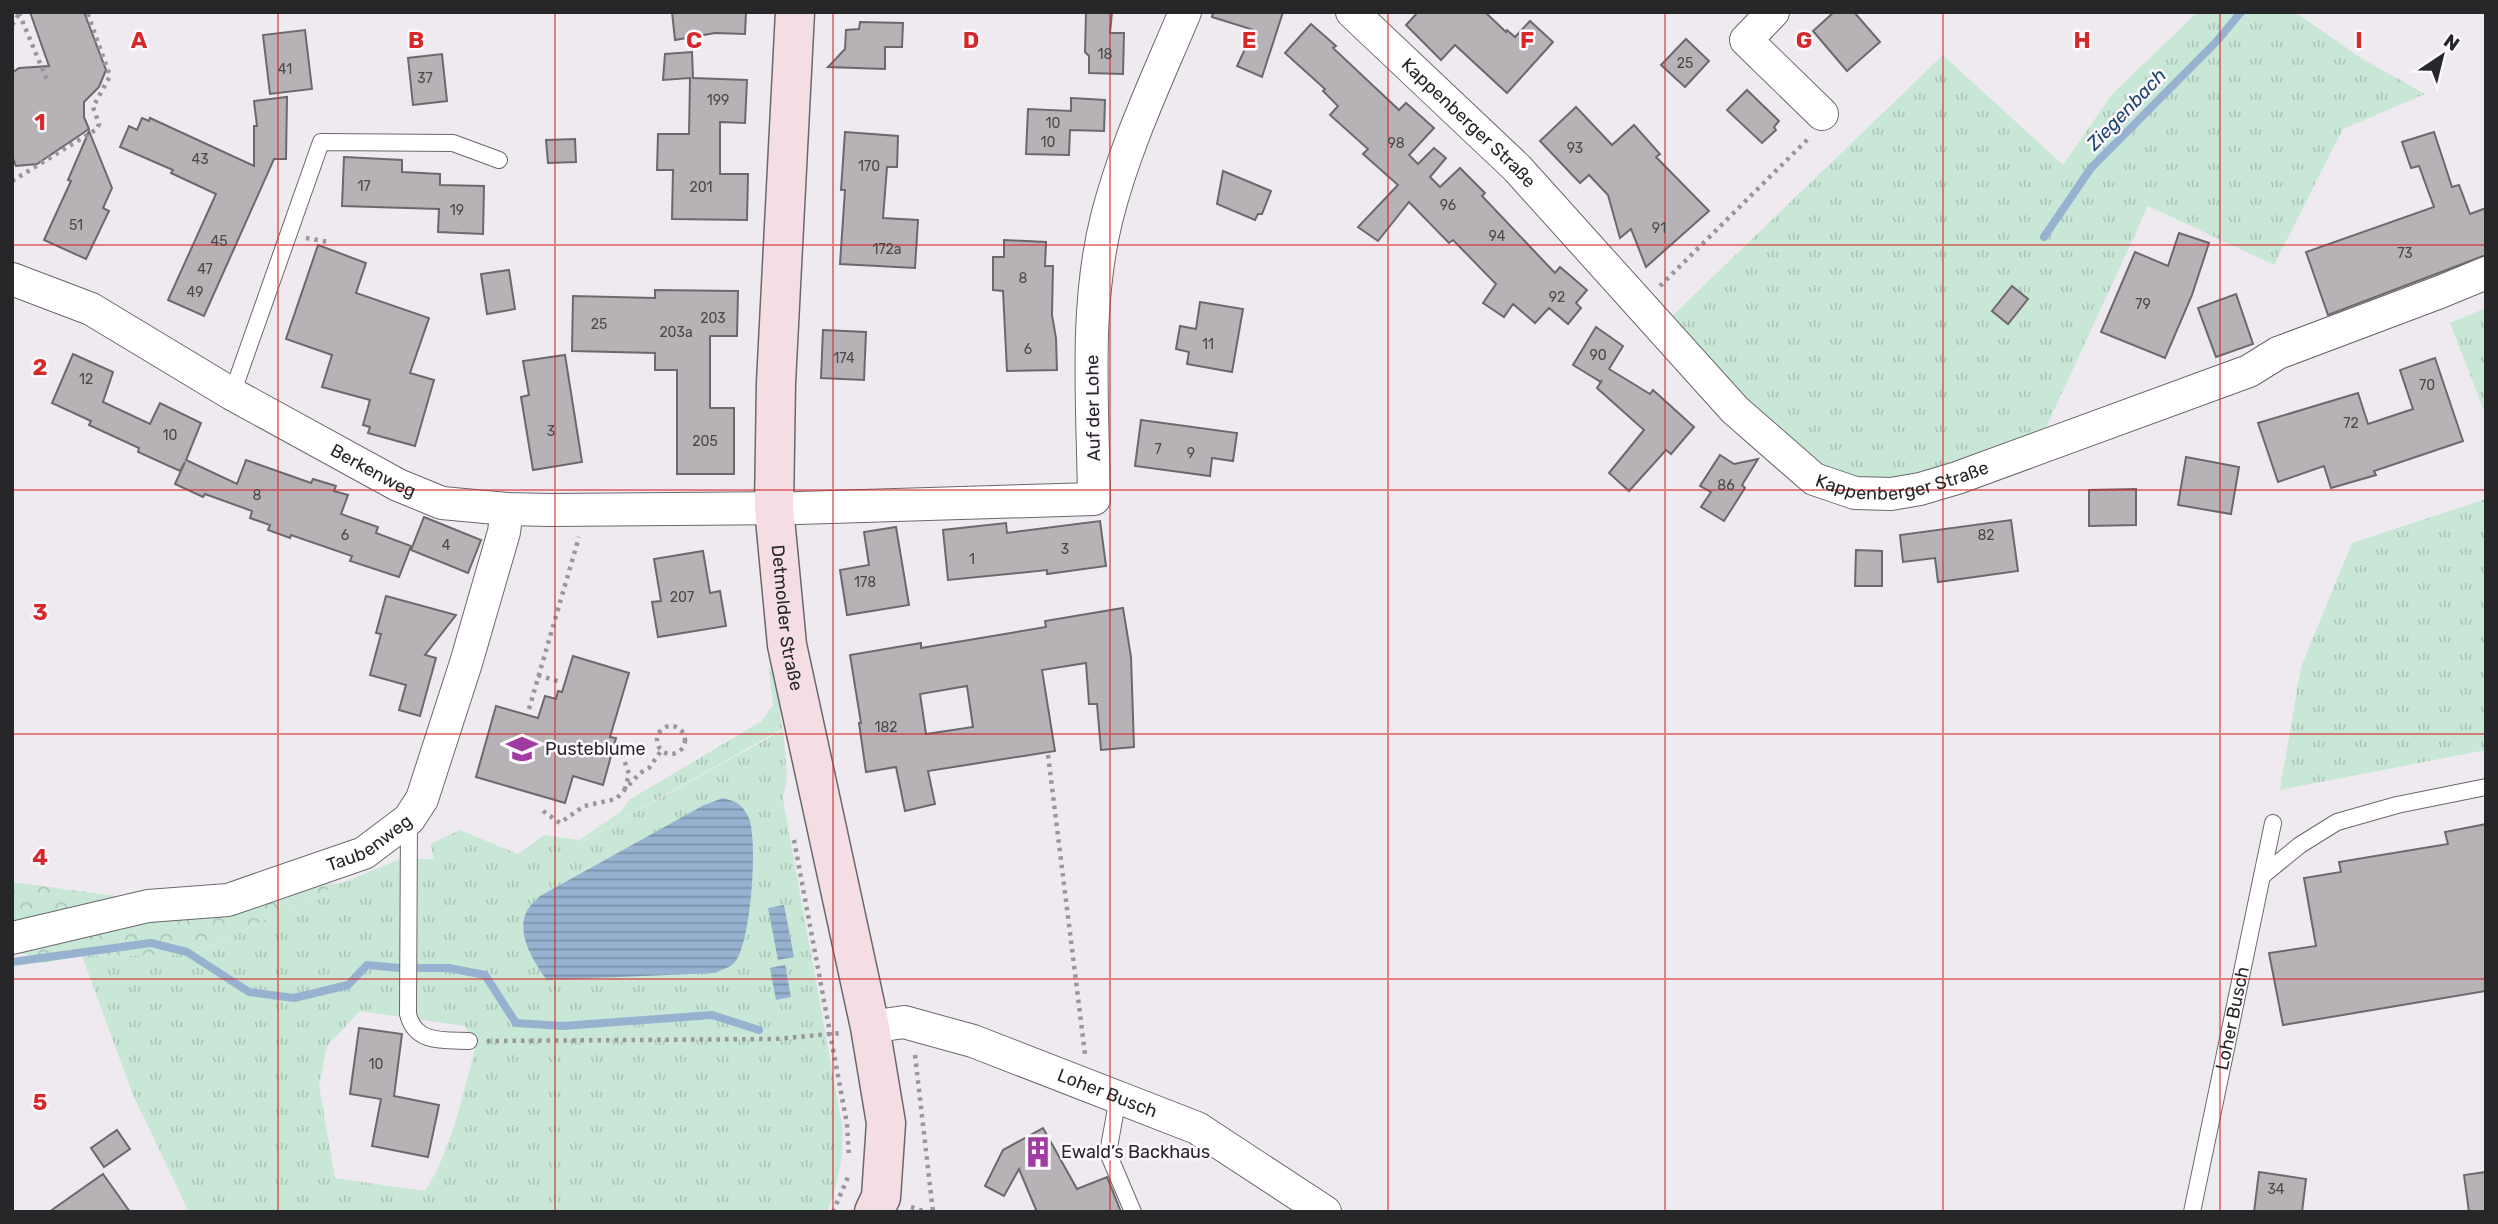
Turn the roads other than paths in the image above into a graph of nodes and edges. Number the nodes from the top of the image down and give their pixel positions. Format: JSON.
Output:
{"nodes":[{"id":1,"x":795,"y":12,"type":"edge"},
{"id":2,"x":1185,"y":12,"type":"edge"},
{"id":3,"x":1353,"y":12,"type":"edge"},
{"id":4,"x":1773,"y":12,"type":"edge"},
{"id":5,"x":1822,"y":114,"type":"road end"},
{"id":6,"x":499,"y":160,"type":"dead end"},
{"id":7,"x":2486,"y":273,"type":"edge"},
{"id":8,"x":12,"y":279,"type":"edge"},
{"id":9,"x":232,"y":394,"type":"junction"},
{"id":10,"x":774,"y":508,"type":"junction"},
{"id":11,"x":507,"y":509,"type":"junction"},
{"id":12,"x":2486,"y":788,"type":"edge"},
{"id":13,"x":409,"y":819,"type":"junction"},
{"id":14,"x":2273,"y":824,"type":"dead end"},
{"id":15,"x":2262,"y":876,"type":"junction"},
{"id":16,"x":12,"y":938,"type":"edge"},
{"id":17,"x":887,"y":1024,"type":"junction"},
{"id":18,"x":469,"y":1041,"type":"road end"},
{"id":19,"x":1104,"y":1091,"type":"junction"},
{"id":20,"x":874,"y":1212,"type":"edge"},
{"id":21,"x":1133,"y":1212,"type":"edge"},
{"id":22,"x":1325,"y":1212,"type":"edge"},
{"id":23,"x":2192,"y":1212,"type":"edge"}],
"edges":[{"from":1,"to":10,"type":"main road","name":"Detmolder Straße"},
{"from":2,"to":10,"type":"street","name":"Auf der Lohe"},
{"from":3,"to":7,"type":"street","name":"Kappenberger Straße"},
{"from":4,"to":5,"type":"street"},
{"from":6,"to":9,"type":"lane"},
{"from":8,"to":9,"type":"street","name":"Berkenweg"},
{"from":9,"to":11,"type":"street","name":"Berkenweg"},
{"from":10,"to":11,"type":"street","name":"Berkenweg"},
{"from":10,"to":17,"type":"main road","name":"Detmolder Straße"},
{"from":11,"to":13,"type":"street","name":"Taubenweg"},
{"from":12,"to":15,"type":"lane"},
{"from":13,"to":16,"type":"street","name":"Taubenweg"},
{"from":13,"to":18,"type":"lane"},
{"from":14,"to":15,"type":"lane","name":"Loher Busch"},
{"from":15,"to":23,"type":"lane","name":"Loher Busch"},
{"from":17,"to":19,"type":"street","name":"Loher Busch"},
{"from":17,"to":20,"type":"main road","name":"Detmolder Straße"},
{"from":19,"to":21,"type":"lane"},
{"from":19,"to":22,"type":"street","name":"Loher Busch"}]}
